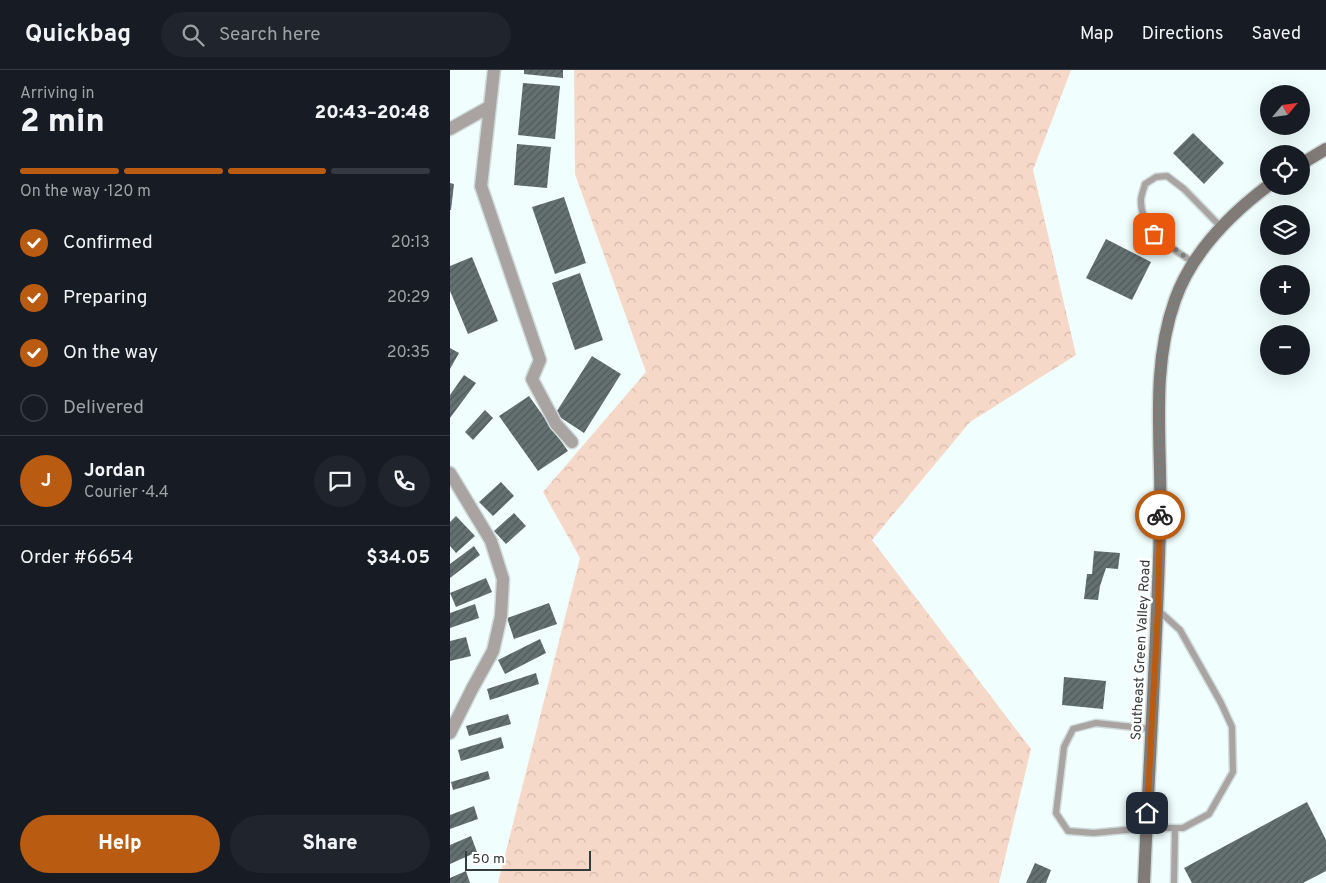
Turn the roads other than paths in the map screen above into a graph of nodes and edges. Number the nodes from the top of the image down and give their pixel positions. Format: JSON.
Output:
{"nodes":[{"id":1,"x":494,"y":70,"type":"edge"},
{"id":2,"x":490,"y":107,"type":"junction"},
{"id":3,"x":450,"y":129,"type":"edge"},
{"id":4,"x":1326,"y":149,"type":"edge"},
{"id":5,"x":1310,"y":159,"type":"edge"},
{"id":6,"x":1260,"y":192,"type":"edge"},
{"id":7,"x":1221,"y":227,"type":"junction"},
{"id":8,"x":1194,"y":263,"type":"junction"},
{"id":9,"x":572,"y":442,"type":"dead end"},
{"id":10,"x":450,"y":473,"type":"edge"},
{"id":11,"x":1158,"y":610,"type":"junction"},
{"id":12,"x":1151,"y":729,"type":"junction"},
{"id":13,"x":450,"y":733,"type":"edge"},
{"id":14,"x":1146,"y":828,"type":"junction"},
{"id":15,"x":1175,"y":828,"type":"junction"},
{"id":16,"x":1144,"y":883,"type":"edge"},
{"id":17,"x":1174,"y":883,"type":"edge"}],
"edges":[{"from":1,"to":2,"type":"street"},
{"from":2,"to":3,"type":"street"},
{"from":2,"to":9,"type":"street"},
{"from":4,"to":5,"type":"street"},
{"from":6,"to":7,"type":"street","name":"Southeast Green Valley Road"},
{"from":7,"to":8,"type":"street","name":"Southeast Green Valley Road"},
{"from":7,"to":8,"type":"lane"},
{"from":8,"to":11,"type":"street","name":"Southeast Green Valley Road"},
{"from":10,"to":13,"type":"street"},
{"from":11,"to":12,"type":"street","name":"Southeast Green Valley Road"},
{"from":11,"to":15,"type":"lane"},
{"from":12,"to":14,"type":"street","name":"Southeast Green Valley Road"},
{"from":12,"to":14,"type":"lane"},
{"from":14,"to":15,"type":"lane"},
{"from":14,"to":16,"type":"street","name":"Southeast Green Valley Road"},
{"from":15,"to":17,"type":"lane"}]}
